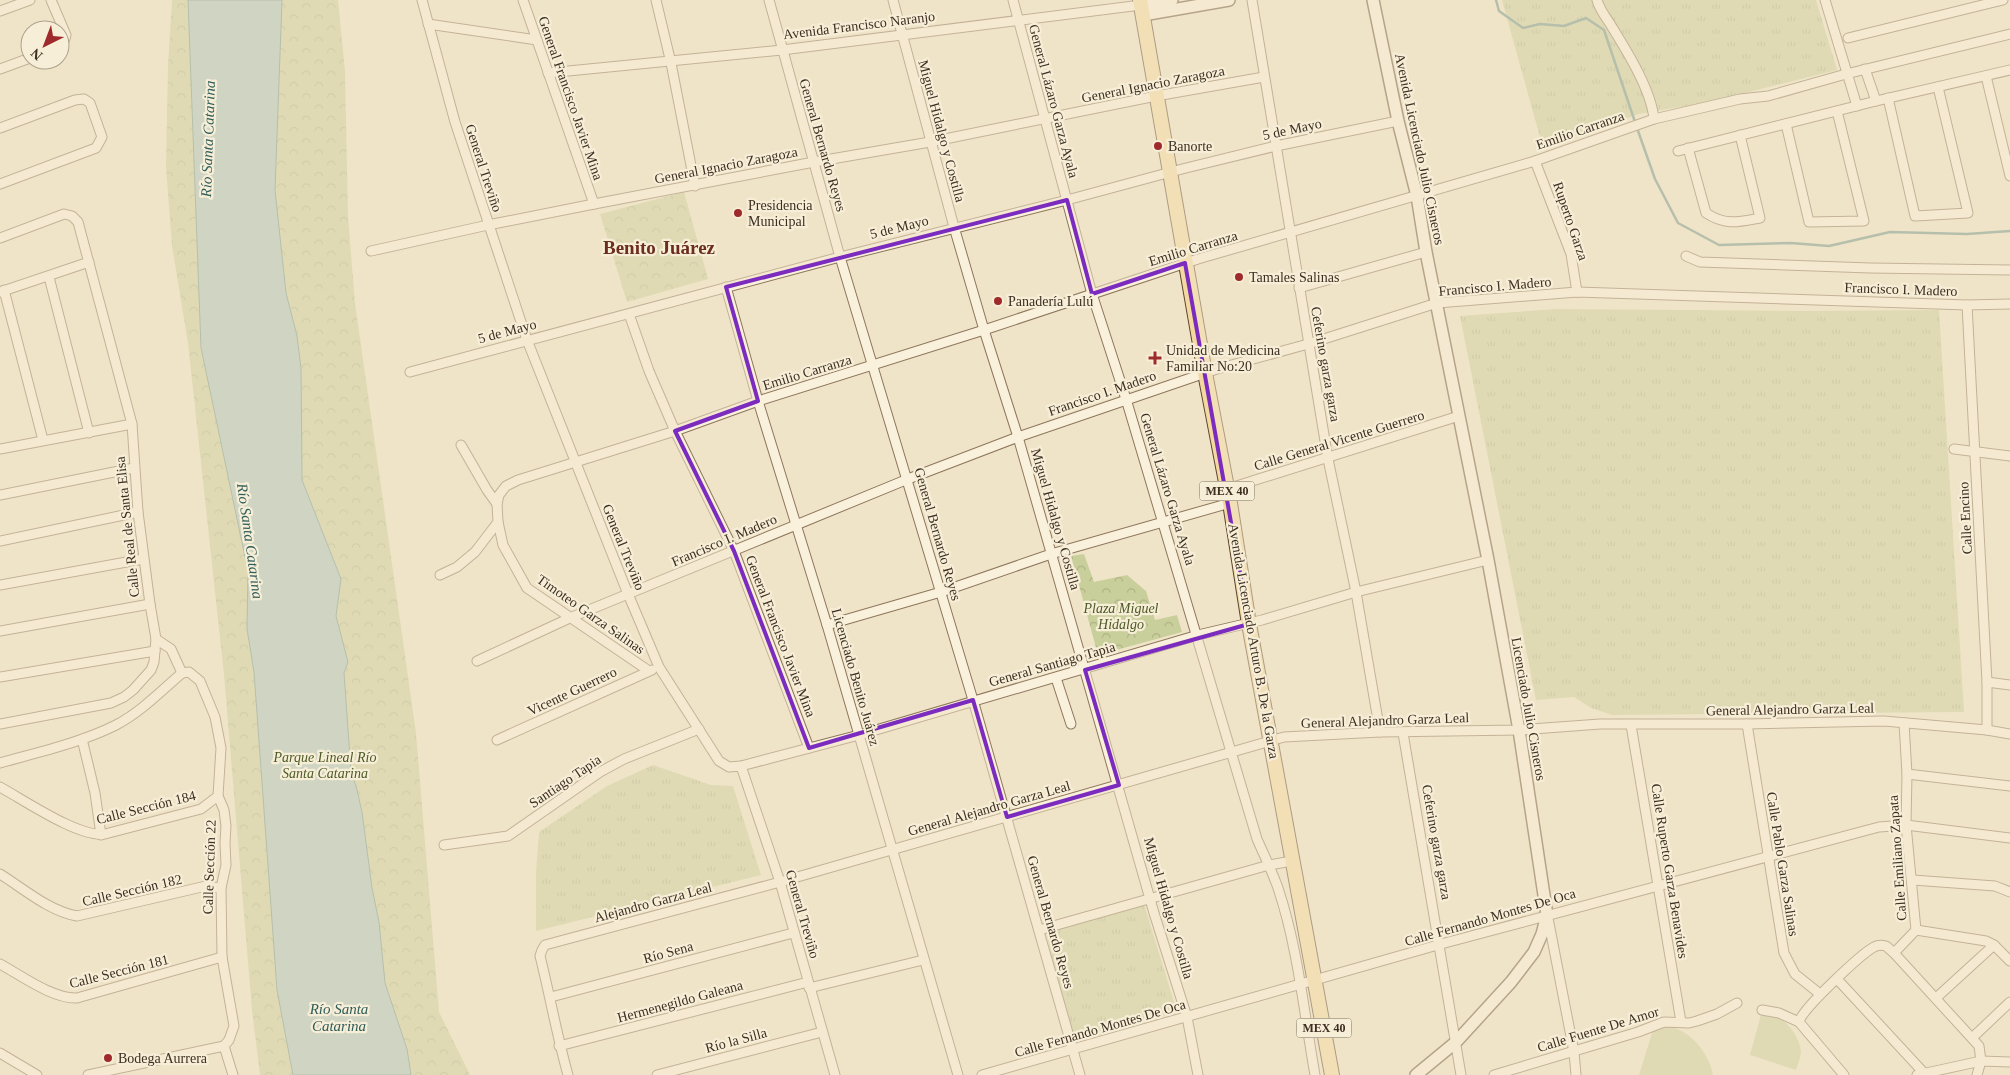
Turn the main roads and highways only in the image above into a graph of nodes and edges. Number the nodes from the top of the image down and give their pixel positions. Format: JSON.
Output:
{"nodes":[{"id":1,"x":1141,"y":7,"type":"edge"},
{"id":2,"x":1332,"y":1075,"type":"edge"}],
"edges":[{"from":1,"to":2,"type":"main road","name":"Avenida Licenciado Arturo B. De la Garza","number":"MEX 40"}]}
